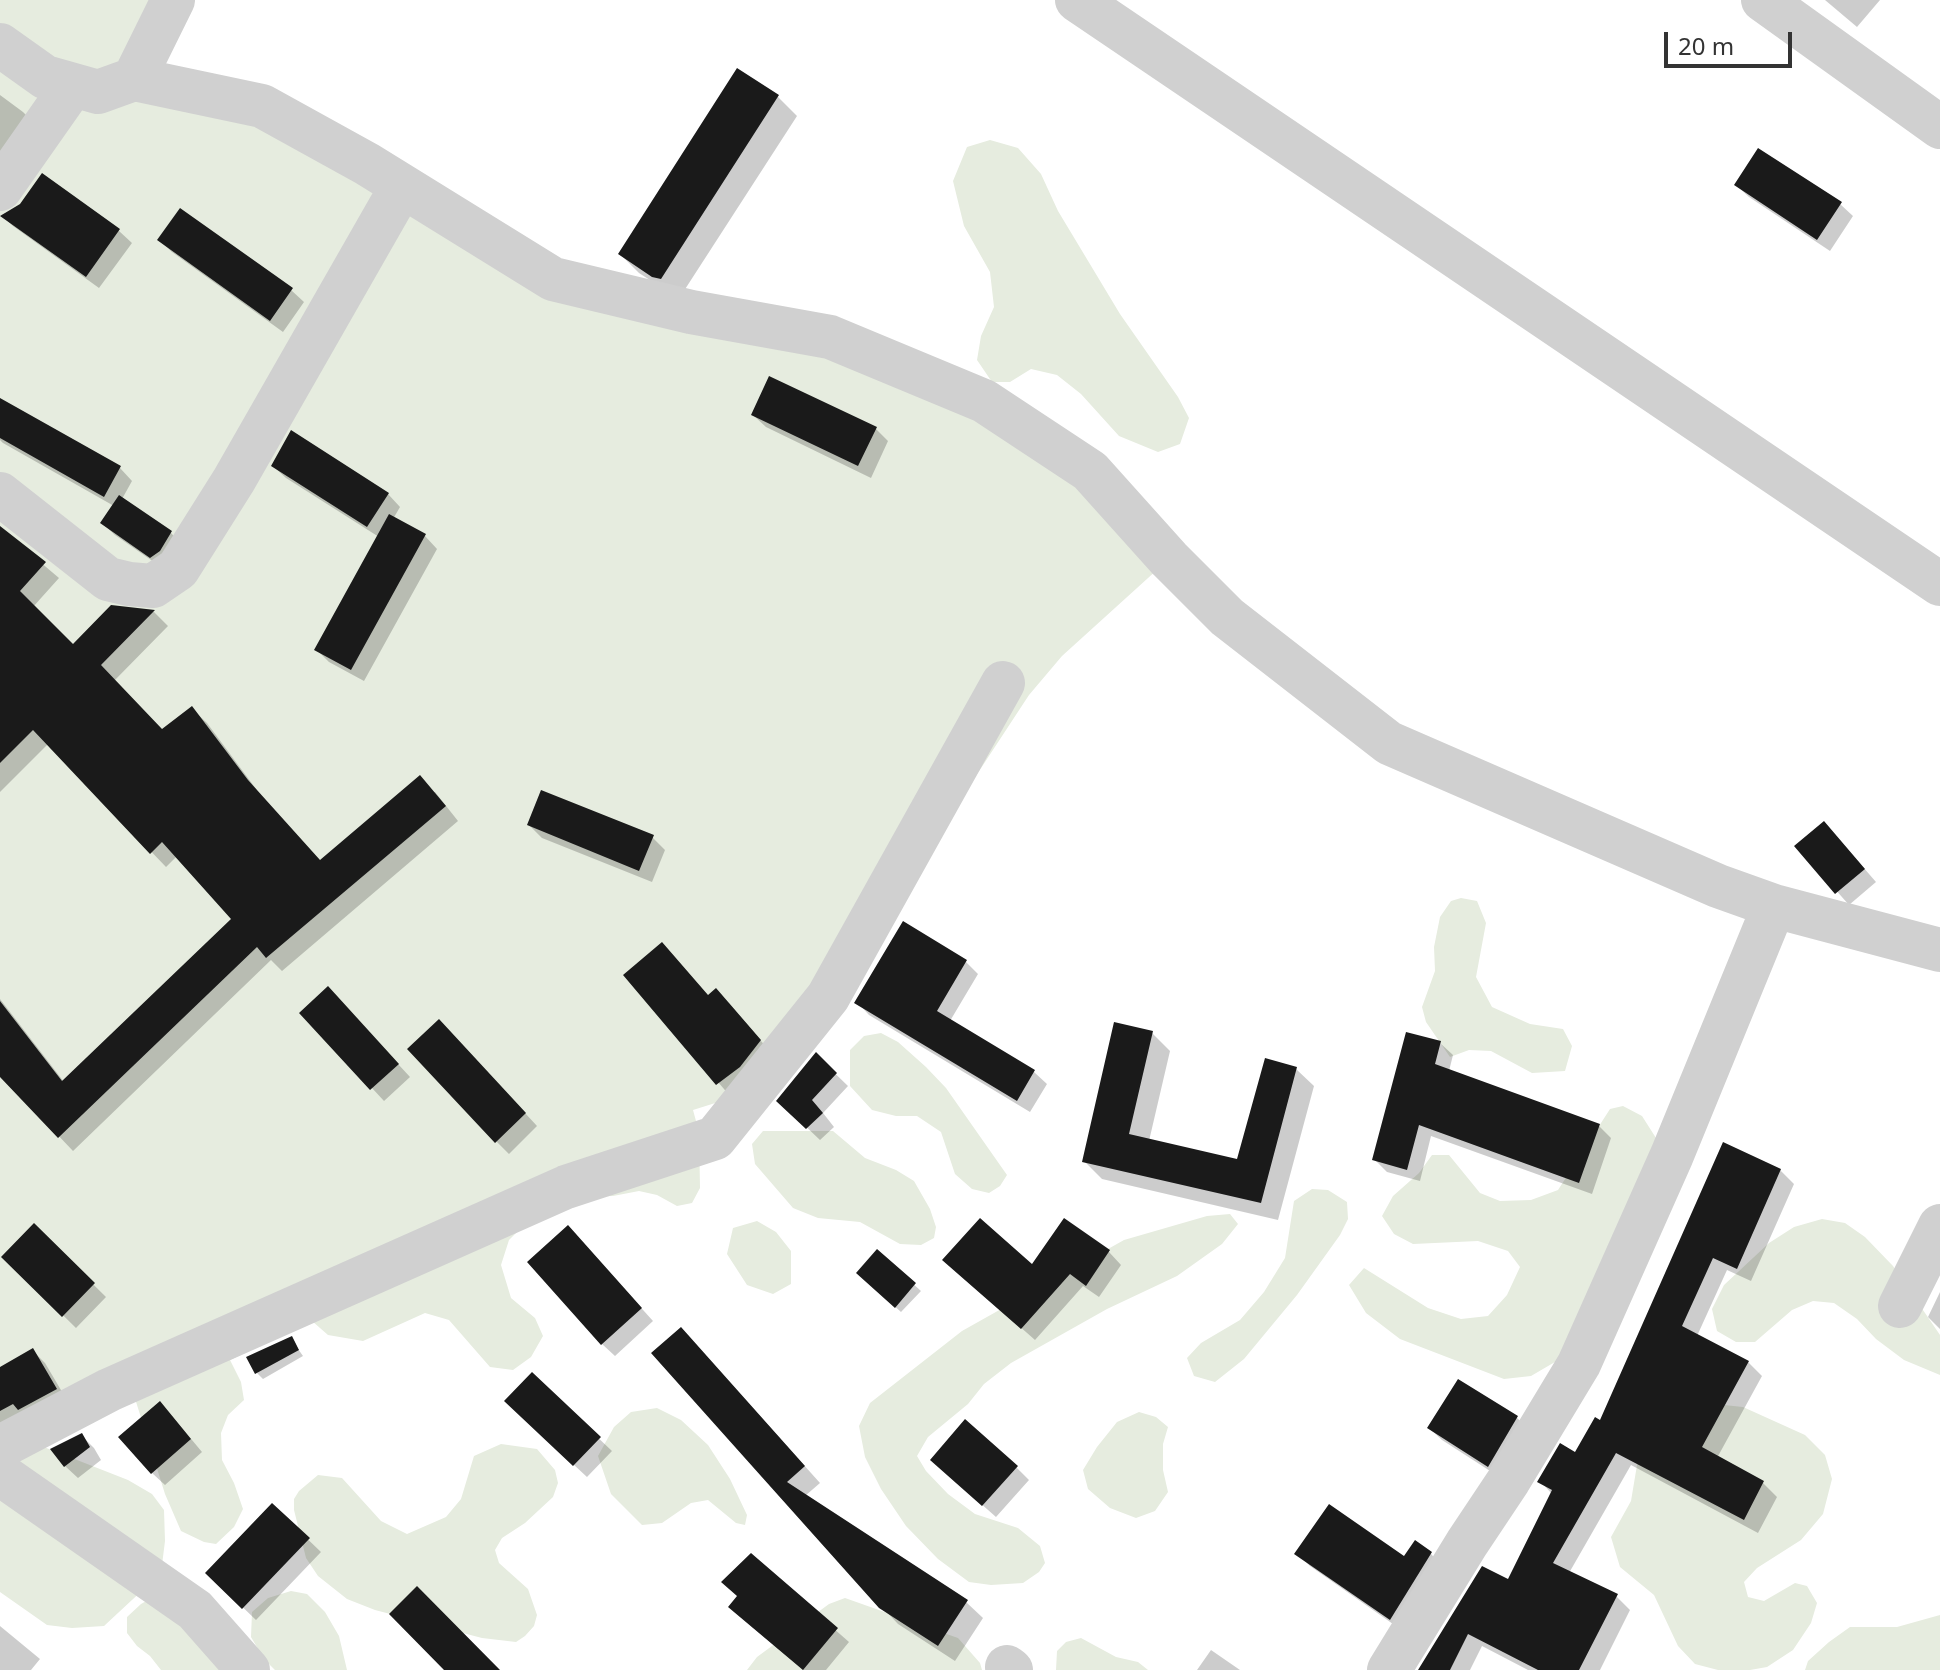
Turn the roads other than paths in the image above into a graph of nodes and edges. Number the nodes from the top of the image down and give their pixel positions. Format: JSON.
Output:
{"nodes":[{"id":1,"x":173,"y":0,"type":"edge"},
{"id":2,"x":1077,"y":0,"type":"edge"},
{"id":3,"x":1763,"y":0,"type":"edge"},
{"id":4,"x":0,"y":45,"type":"edge"},
{"id":5,"x":134,"y":79,"type":"junction"},
{"id":6,"x":73,"y":85,"type":"junction"},
{"id":7,"x":1940,"y":127,"type":"edge"},
{"id":8,"x":402,"y":186,"type":"junction"},
{"id":9,"x":0,"y":189,"type":"edge"},
{"id":10,"x":0,"y":494,"type":"edge"},
{"id":11,"x":1940,"y":584,"type":"edge"},
{"id":12,"x":1003,"y":683,"type":"dead end"},
{"id":13,"x":1774,"y":906,"type":"junction"},
{"id":14,"x":1940,"y":950,"type":"edge"},
{"id":15,"x":1940,"y":1226,"type":"edge"},
{"id":16,"x":1900,"y":1306,"type":"dead end"},
{"id":17,"x":0,"y":1447,"type":"edge"},
{"id":18,"x":0,"y":1474,"type":"edge"},
{"id":19,"x":248,"y":1670,"type":"edge"},
{"id":20,"x":1389,"y":1670,"type":"edge"}],
"edges":[{"from":1,"to":5,"type":"lane"},
{"from":2,"to":11,"type":"lane"},
{"from":3,"to":7,"type":"lane"},
{"from":4,"to":6,"type":"lane"},
{"from":5,"to":6,"type":"lane"},
{"from":5,"to":8,"type":"lane"},
{"from":6,"to":9,"type":"lane"},
{"from":8,"to":10,"type":"lane"},
{"from":8,"to":13,"type":"lane"},
{"from":12,"to":17,"type":"lane"},
{"from":13,"to":14,"type":"lane"},
{"from":13,"to":20,"type":"lane"},
{"from":15,"to":16,"type":"lane"},
{"from":18,"to":19,"type":"lane"}]}
